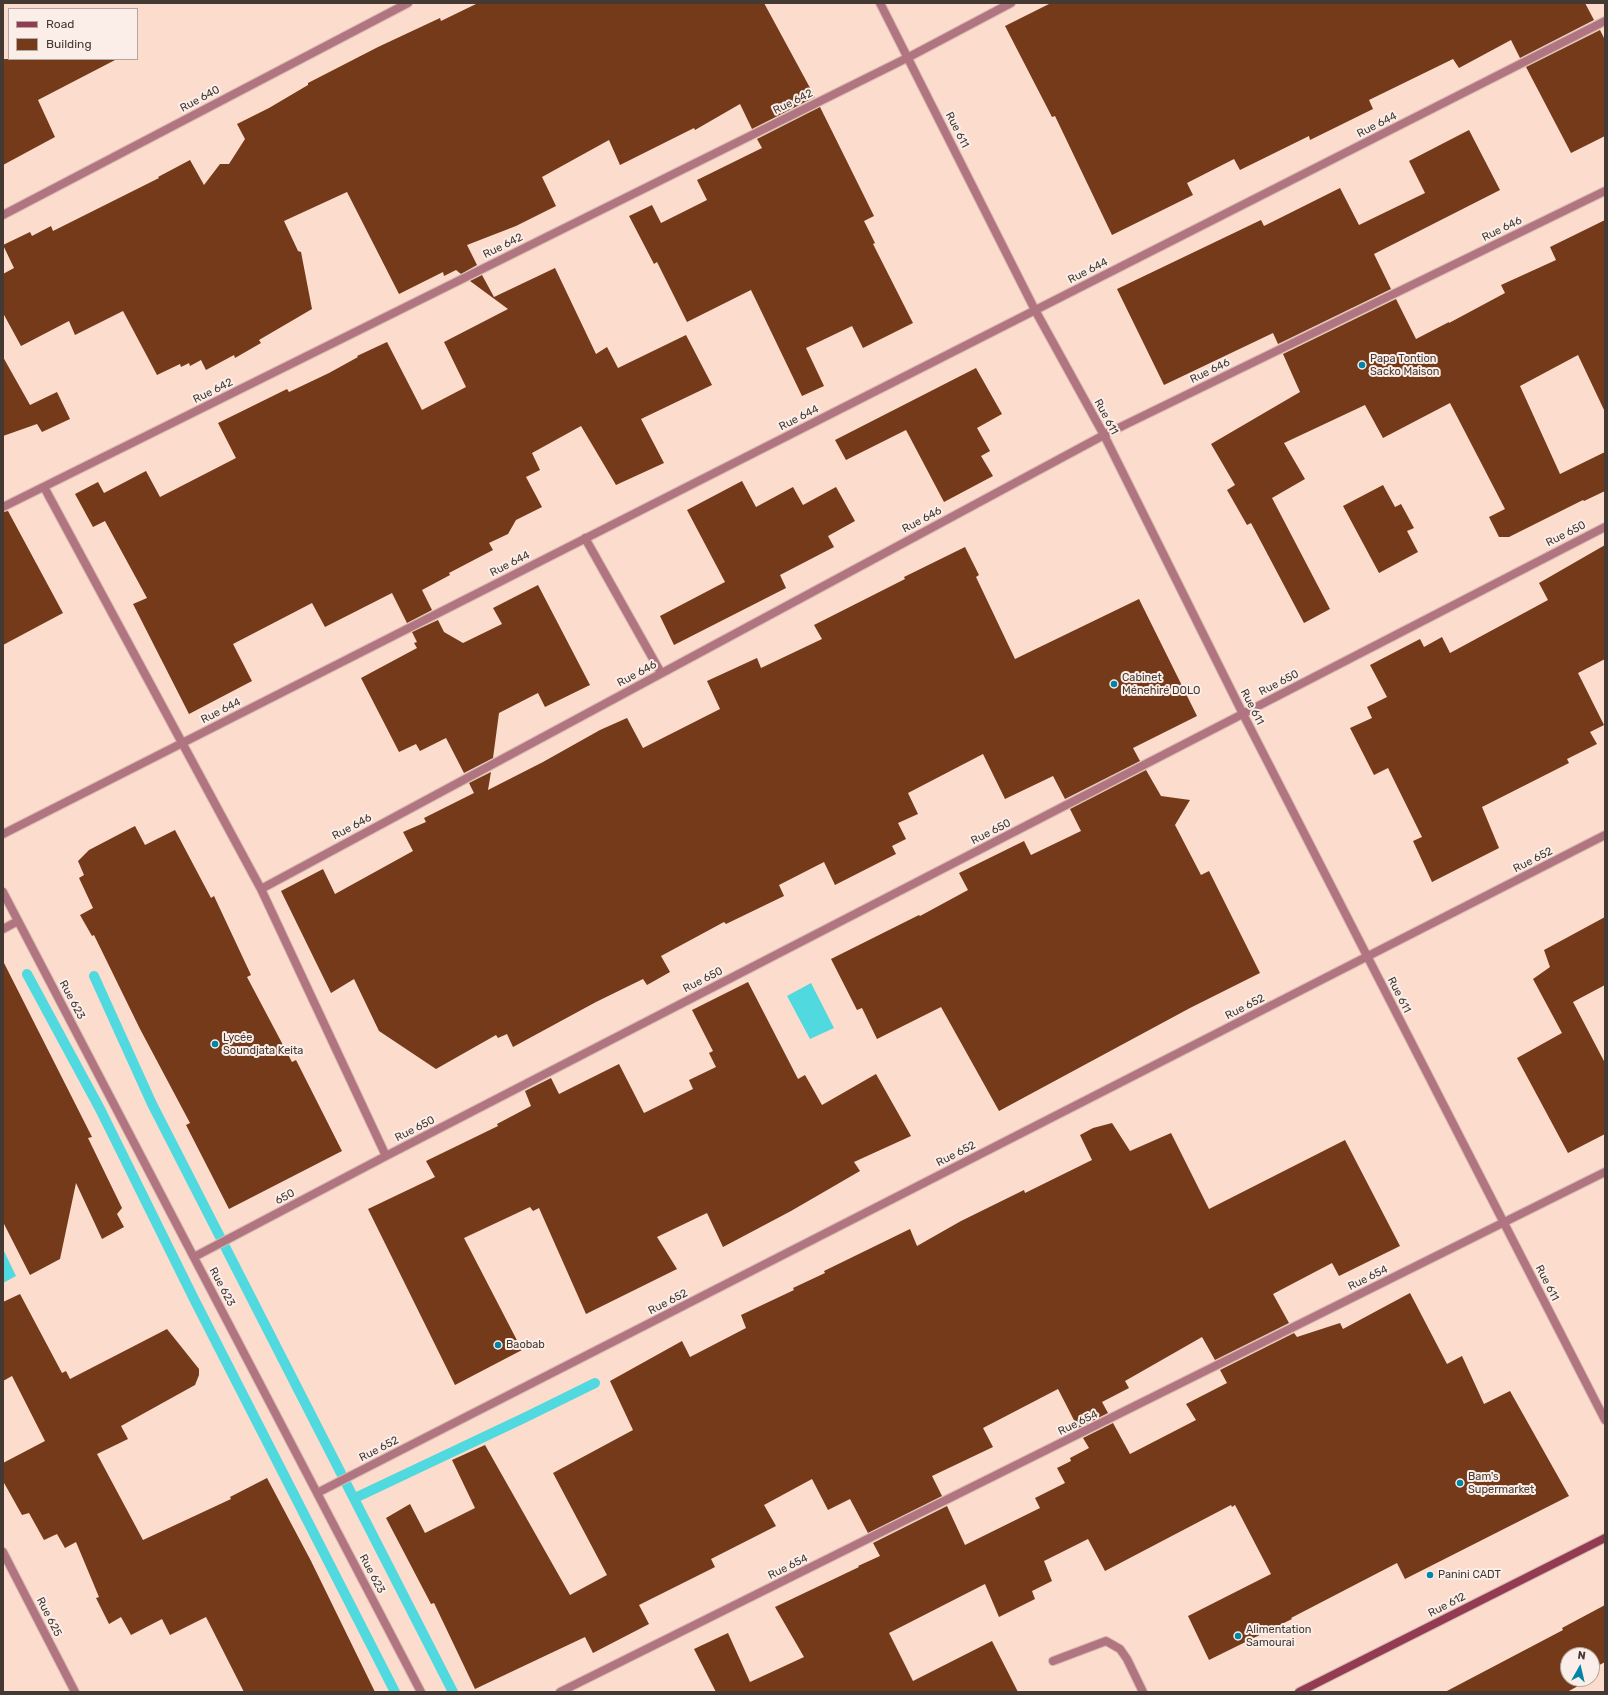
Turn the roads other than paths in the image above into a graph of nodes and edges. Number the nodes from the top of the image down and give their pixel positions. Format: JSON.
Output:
{"nodes":[{"id":1,"x":408,"y":3,"type":"edge"},
{"id":2,"x":880,"y":3,"type":"edge"},
{"id":3,"x":1011,"y":3,"type":"edge"},
{"id":4,"x":1605,"y":21,"type":"edge"},
{"id":5,"x":909,"y":57,"type":"junction"},
{"id":6,"x":1605,"y":191,"type":"edge"},
{"id":7,"x":3,"y":215,"type":"edge"},
{"id":8,"x":1035,"y":310,"type":"junction"},
{"id":9,"x":1104,"y":435,"type":"junction"},
{"id":10,"x":44,"y":487,"type":"junction"},
{"id":11,"x":3,"y":506,"type":"edge"},
{"id":12,"x":1605,"y":527,"type":"edge"},
{"id":13,"x":585,"y":538,"type":"junction"},
{"id":14,"x":661,"y":673,"type":"junction"},
{"id":15,"x":1243,"y":714,"type":"junction"},
{"id":16,"x":183,"y":742,"type":"junction"},
{"id":17,"x":3,"y":834,"type":"edge"},
{"id":18,"x":1605,"y":835,"type":"edge"},
{"id":19,"x":261,"y":889,"type":"junction"},
{"id":20,"x":3,"y":892,"type":"edge"},
{"id":21,"x":18,"y":921,"type":"junction"},
{"id":22,"x":3,"y":929,"type":"edge"},
{"id":23,"x":1367,"y":957,"type":"junction"},
{"id":24,"x":386,"y":1156,"type":"junction"},
{"id":25,"x":1605,"y":1172,"type":"edge"},
{"id":26,"x":1504,"y":1223,"type":"junction"},
{"id":27,"x":194,"y":1257,"type":"junction"},
{"id":28,"x":1605,"y":1420,"type":"edge"},
{"id":29,"x":317,"y":1493,"type":"junction"},
{"id":30,"x":1605,"y":1538,"type":"edge"},
{"id":31,"x":3,"y":1552,"type":"edge"},
{"id":32,"x":1053,"y":1661,"type":"dead end"},
{"id":33,"x":75,"y":1692,"type":"edge"},
{"id":34,"x":421,"y":1692,"type":"edge"},
{"id":35,"x":560,"y":1692,"type":"edge"},
{"id":36,"x":1143,"y":1692,"type":"edge"},
{"id":37,"x":1299,"y":1692,"type":"edge"}],
"edges":[{"from":1,"to":7,"type":"street","name":"Rue 640"},
{"from":2,"to":5,"type":"street","name":"Rue 611"},
{"from":3,"to":5,"type":"street","name":"Rue 642"},
{"from":4,"to":8,"type":"street","name":"Rue 644"},
{"from":5,"to":8,"type":"street","name":"Rue 611"},
{"from":5,"to":10,"type":"street","name":"Rue 642"},
{"from":6,"to":9,"type":"street","name":"Rue 646"},
{"from":8,"to":9,"type":"street","name":"Rue 611"},
{"from":8,"to":13,"type":"street","name":"Rue 644"},
{"from":9,"to":14,"type":"street","name":"Rue 646"},
{"from":9,"to":15,"type":"street","name":"Rue 611"},
{"from":10,"to":11,"type":"street","name":"Rue 642"},
{"from":10,"to":16,"type":"street"},
{"from":12,"to":15,"type":"street","name":"Rue 650"},
{"from":13,"to":14,"type":"street"},
{"from":13,"to":16,"type":"street","name":"Rue 644"},
{"from":14,"to":19,"type":"street","name":"Rue 646"},
{"from":15,"to":23,"type":"street","name":"Rue 611"},
{"from":15,"to":24,"type":"street","name":"Rue 650"},
{"from":16,"to":17,"type":"street","name":"Rue 644"},
{"from":16,"to":19,"type":"street"},
{"from":18,"to":23,"type":"street","name":"Rue 652"},
{"from":19,"to":24,"type":"street"},
{"from":20,"to":21,"type":"street","name":"Rue 623"},
{"from":21,"to":22,"type":"street"},
{"from":21,"to":27,"type":"street","name":"Rue 623"},
{"from":23,"to":26,"type":"street","name":"Rue 611"},
{"from":23,"to":29,"type":"street","name":"Rue 652"},
{"from":24,"to":27,"type":"street","name":"650"},
{"from":25,"to":26,"type":"street","name":"Rue 654"},
{"from":26,"to":28,"type":"street","name":"Rue 611"},
{"from":26,"to":35,"type":"street","name":"Rue 654"},
{"from":27,"to":29,"type":"street","name":"Rue 623"},
{"from":29,"to":34,"type":"street","name":"Rue 623"},
{"from":30,"to":37,"type":"street","name":"Rue 612"},
{"from":31,"to":33,"type":"street","name":"Rue 625"},
{"from":32,"to":36,"type":"street"}]}
